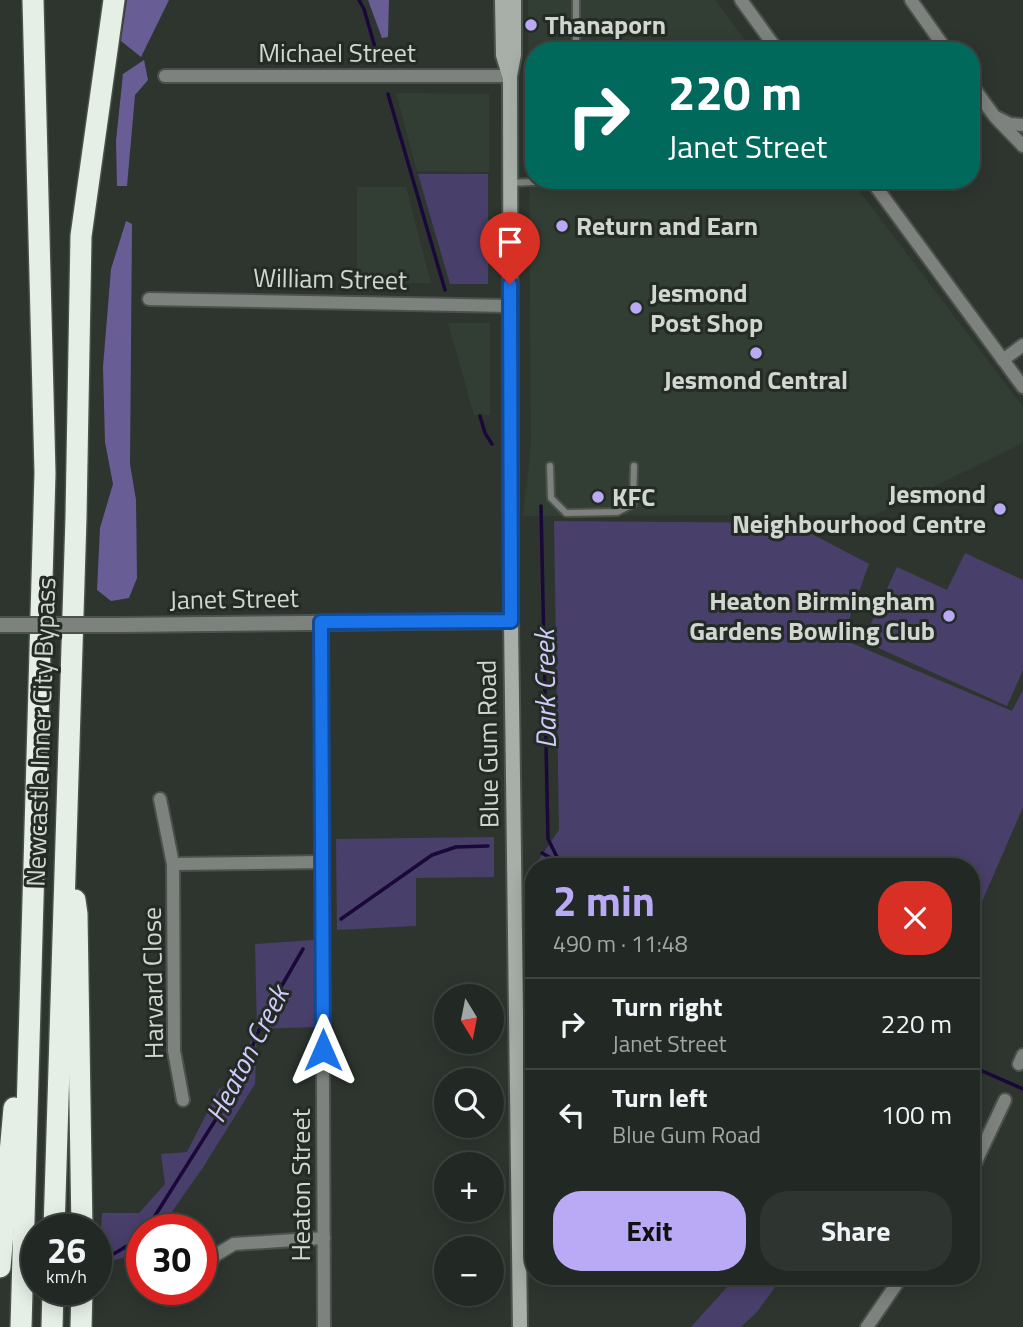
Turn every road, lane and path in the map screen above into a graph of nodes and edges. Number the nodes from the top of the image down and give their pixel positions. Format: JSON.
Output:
{"nodes":[{"id":1,"x":33,"y":0,"type":"edge"},
{"id":2,"x":114,"y":0,"type":"edge"},
{"id":3,"x":502,"y":0,"type":"edge"},
{"id":4,"x":514,"y":0,"type":"edge"},
{"id":5,"x":576,"y":0,"type":"edge"},
{"id":6,"x":741,"y":0,"type":"edge"},
{"id":7,"x":911,"y":0,"type":"edge"},
{"id":8,"x":576,"y":42,"type":"edge"},
{"id":9,"x":771,"y":42,"type":"edge"},
{"id":10,"x":941,"y":42,"type":"edge"},
{"id":11,"x":165,"y":76,"type":"dead end"},
{"id":12,"x":510,"y":76,"type":"junction"},
{"id":13,"x":980,"y":96,"type":"edge"},
{"id":14,"x":995,"y":117,"type":"junction"},
{"id":15,"x":1023,"y":125,"type":"edge"},
{"id":16,"x":1023,"y":146,"type":"edge"},
{"id":17,"x":525,"y":182,"type":"edge"},
{"id":18,"x":510,"y":183,"type":"junction"},
{"id":19,"x":878,"y":189,"type":"edge"},
{"id":20,"x":149,"y":299,"type":"dead end"},
{"id":21,"x":510,"y":306,"type":"junction"},
{"id":22,"x":1023,"y":345,"type":"edge"},
{"id":23,"x":1003,"y":360,"type":"junction"},
{"id":24,"x":1023,"y":387,"type":"edge"},
{"id":25,"x":550,"y":466,"type":"dead end"},
{"id":26,"x":634,"y":466,"type":"dead end"},
{"id":27,"x":511,"y":621,"type":"junction"},
{"id":28,"x":321,"y":622,"type":"junction"},
{"id":29,"x":0,"y":625,"type":"edge"},
{"id":30,"x":160,"y":799,"type":"dead end"},
{"id":31,"x":65,"y":842,"type":"junction"},
{"id":32,"x":322,"y":862,"type":"junction"},
{"id":33,"x":173,"y":864,"type":"junction"},
{"id":34,"x":32,"y":954,"type":"junction"},
{"id":35,"x":517,"y":1080,"type":"junction"},
{"id":36,"x":525,"y":1080,"type":"edge"},
{"id":37,"x":183,"y":1100,"type":"dead end"},
{"id":38,"x":1005,"y":1100,"type":"dead end"},
{"id":39,"x":980,"y":1153,"type":"edge"},
{"id":40,"x":54,"y":1214,"type":"edge"},
{"id":41,"x":82,"y":1214,"type":"edge"},
{"id":42,"x":525,"y":1221,"type":"edge"},
{"id":43,"x":324,"y":1238,"type":"junction"},
{"id":44,"x":217,"y":1254,"type":"edge"},
{"id":45,"x":525,"y":1254,"type":"edge"},
{"id":46,"x":0,"y":1267,"type":"edge"},
{"id":47,"x":896,"y":1285,"type":"edge"},
{"id":48,"x":53,"y":1305,"type":"edge"},
{"id":49,"x":82,"y":1305,"type":"edge"},
{"id":50,"x":20,"y":1327,"type":"edge"},
{"id":51,"x":52,"y":1327,"type":"edge"},
{"id":52,"x":81,"y":1327,"type":"edge"},
{"id":53,"x":324,"y":1327,"type":"edge"},
{"id":54,"x":520,"y":1327,"type":"edge"},
{"id":55,"x":867,"y":1327,"type":"edge"}],
"edges":[{"from":1,"to":34,"type":"highway","name":"Newcastle Inner City Bypass"},
{"from":2,"to":31,"type":"highway","name":"Newcastle Inner City Bypass"},
{"from":3,"to":12,"type":"main road","name":"Blue Gum Road"},
{"from":4,"to":12,"type":"main road","name":"Blue Gum Road"},
{"from":5,"to":8,"type":"lane"},
{"from":6,"to":9,"type":"street"},
{"from":7,"to":10,"type":"street"},
{"from":11,"to":12,"type":"street","name":"Michael Street"},
{"from":12,"to":18,"type":"main road","name":"Blue Gum Road"},
{"from":13,"to":14,"type":"street"},
{"from":14,"to":15,"type":"street"},
{"from":14,"to":16,"type":"street"},
{"from":17,"to":18,"type":"lane"},
{"from":18,"to":21,"type":"main road","name":"Blue Gum Road"},
{"from":19,"to":23,"type":"street"},
{"from":20,"to":21,"type":"street","name":"William Street"},
{"from":21,"to":27,"type":"main road","name":"Blue Gum Road"},
{"from":22,"to":23,"type":"street"},
{"from":23,"to":24,"type":"street"},
{"from":25,"to":26,"type":"lane"},
{"from":27,"to":28,"type":"street","name":"Janet Street"},
{"from":27,"to":35,"type":"main road","name":"Blue Gum Road"},
{"from":28,"to":29,"type":"street","name":"Janet Street","bridge":true},
{"from":28,"to":32,"type":"street","name":"Heaton Street"},
{"from":30,"to":33,"type":"street","name":"Harvard Close"},
{"from":31,"to":40,"type":"highway","name":"Newcastle Inner City Bypass"},
{"from":31,"to":41,"type":"highway"},
{"from":32,"to":33,"type":"street"},
{"from":32,"to":43,"type":"street","name":"Heaton Street"},
{"from":33,"to":37,"type":"street","name":"Harvard Close"},
{"from":34,"to":46,"type":"highway"},
{"from":34,"to":50,"type":"highway","name":"Newcastle Inner City Bypass"},
{"from":35,"to":36,"type":"lane"},
{"from":35,"to":42,"type":"main road","name":"Blue Gum Road"},
{"from":38,"to":39,"type":"street"},
{"from":43,"to":44,"type":"street"},
{"from":43,"to":53,"type":"street","name":"Heaton Street"},
{"from":45,"to":54,"type":"main road","name":"Blue Gum Road"},
{"from":47,"to":55,"type":"street"},
{"from":48,"to":51,"type":"highway"},
{"from":49,"to":52,"type":"highway"}]}
